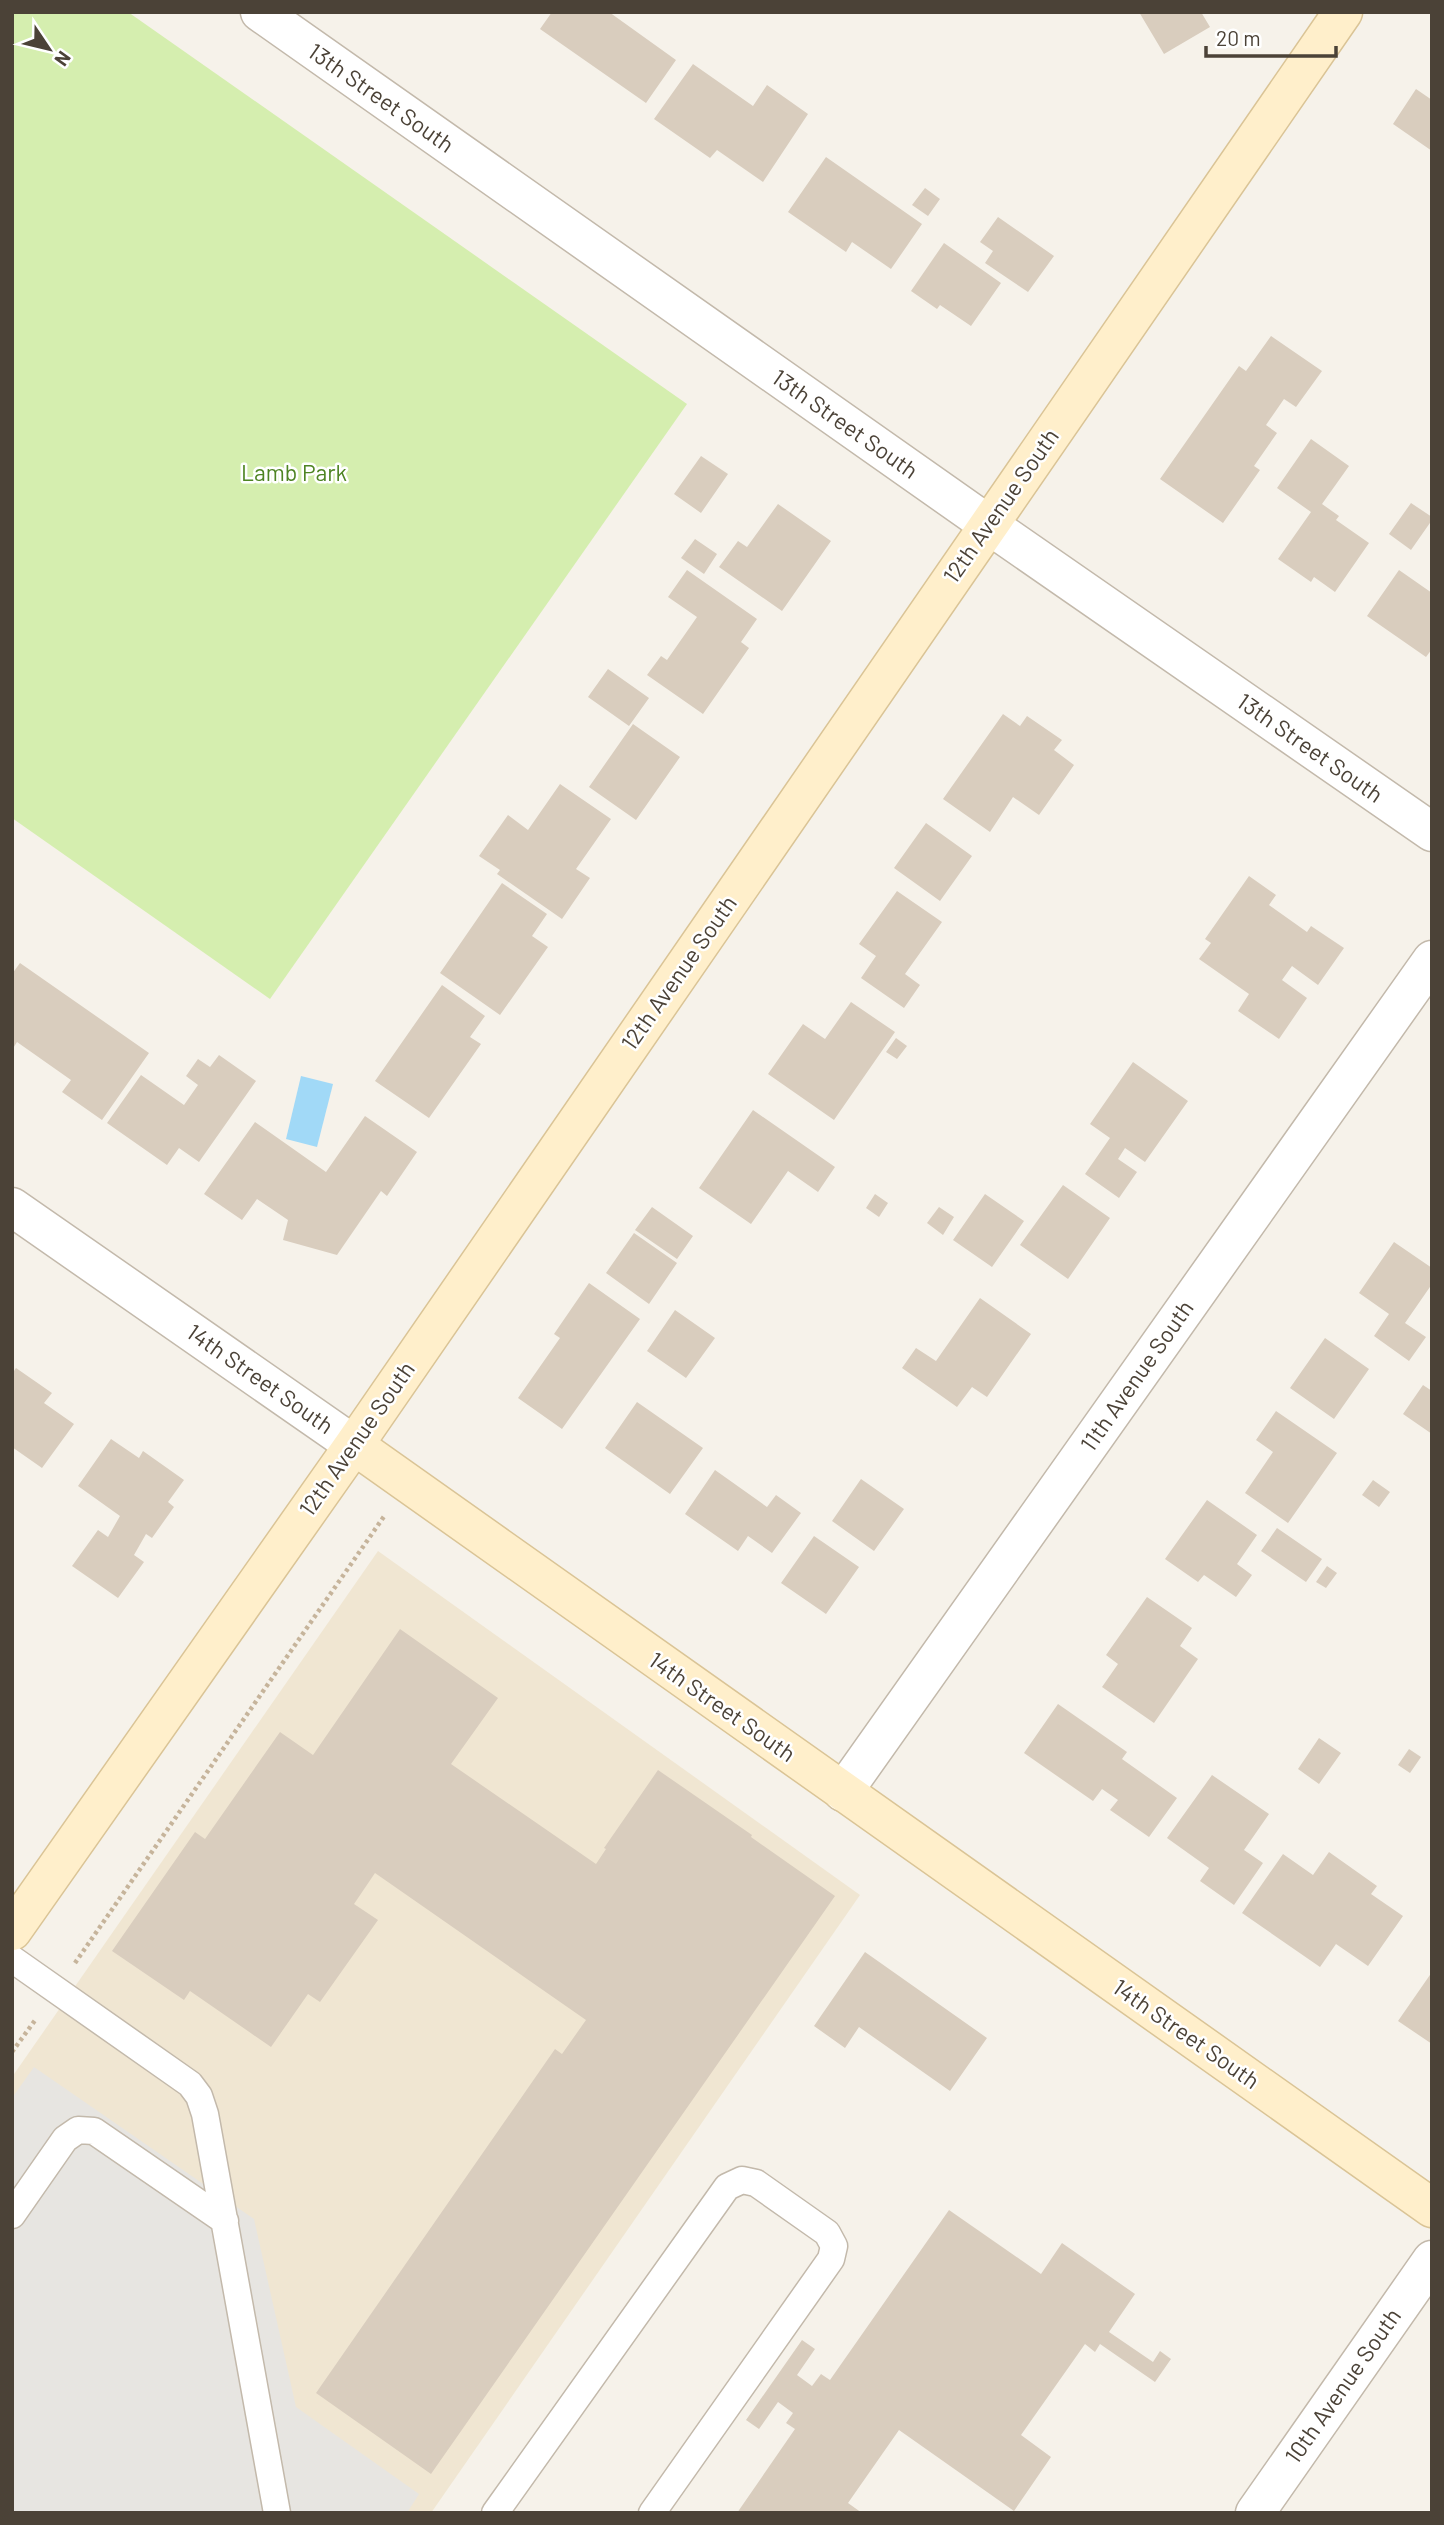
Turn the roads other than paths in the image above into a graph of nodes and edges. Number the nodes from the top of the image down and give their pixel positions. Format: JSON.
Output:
{"nodes":[{"id":1,"x":260,"y":12,"type":"edge"},
{"id":2,"x":1343,"y":12,"type":"edge"},
{"id":3,"x":989,"y":525,"type":"junction"},
{"id":4,"x":1432,"y":832,"type":"edge"},
{"id":5,"x":1432,"y":960,"type":"edge"},
{"id":6,"x":12,"y":1207,"type":"edge"},
{"id":7,"x":354,"y":1445,"type":"junction"},
{"id":8,"x":843,"y":1792,"type":"junction"},
{"id":9,"x":12,"y":1931,"type":"edge"},
{"id":10,"x":12,"y":1959,"type":"edge"},
{"id":11,"x":1432,"y":2208,"type":"edge"},
{"id":12,"x":12,"y":2215,"type":"edge"},
{"id":13,"x":225,"y":2221,"type":"junction"},
{"id":14,"x":1432,"y":2260,"type":"edge"},
{"id":15,"x":277,"y":2513,"type":"edge"},
{"id":16,"x":495,"y":2513,"type":"edge"},
{"id":17,"x":652,"y":2513,"type":"edge"},
{"id":18,"x":1255,"y":2513,"type":"edge"}],
"edges":[{"from":1,"to":3,"type":"street","name":"13th Street South"},
{"from":2,"to":3,"type":"street","name":"12th Avenue South"},
{"from":3,"to":4,"type":"street","name":"13th Street South"},
{"from":3,"to":7,"type":"street","name":"12th Avenue South"},
{"from":5,"to":8,"type":"street","name":"11th Avenue South"},
{"from":6,"to":7,"type":"street","name":"14th Street South"},
{"from":7,"to":8,"type":"street","name":"14th Street South"},
{"from":7,"to":9,"type":"street","name":"12th Avenue South"},
{"from":8,"to":11,"type":"street","name":"14th Street South"},
{"from":10,"to":13,"type":"lane"},
{"from":12,"to":13,"type":"lane"},
{"from":13,"to":15,"type":"lane"},
{"from":14,"to":18,"type":"street","name":"10th Avenue South"},
{"from":16,"to":17,"type":"lane"}]}
